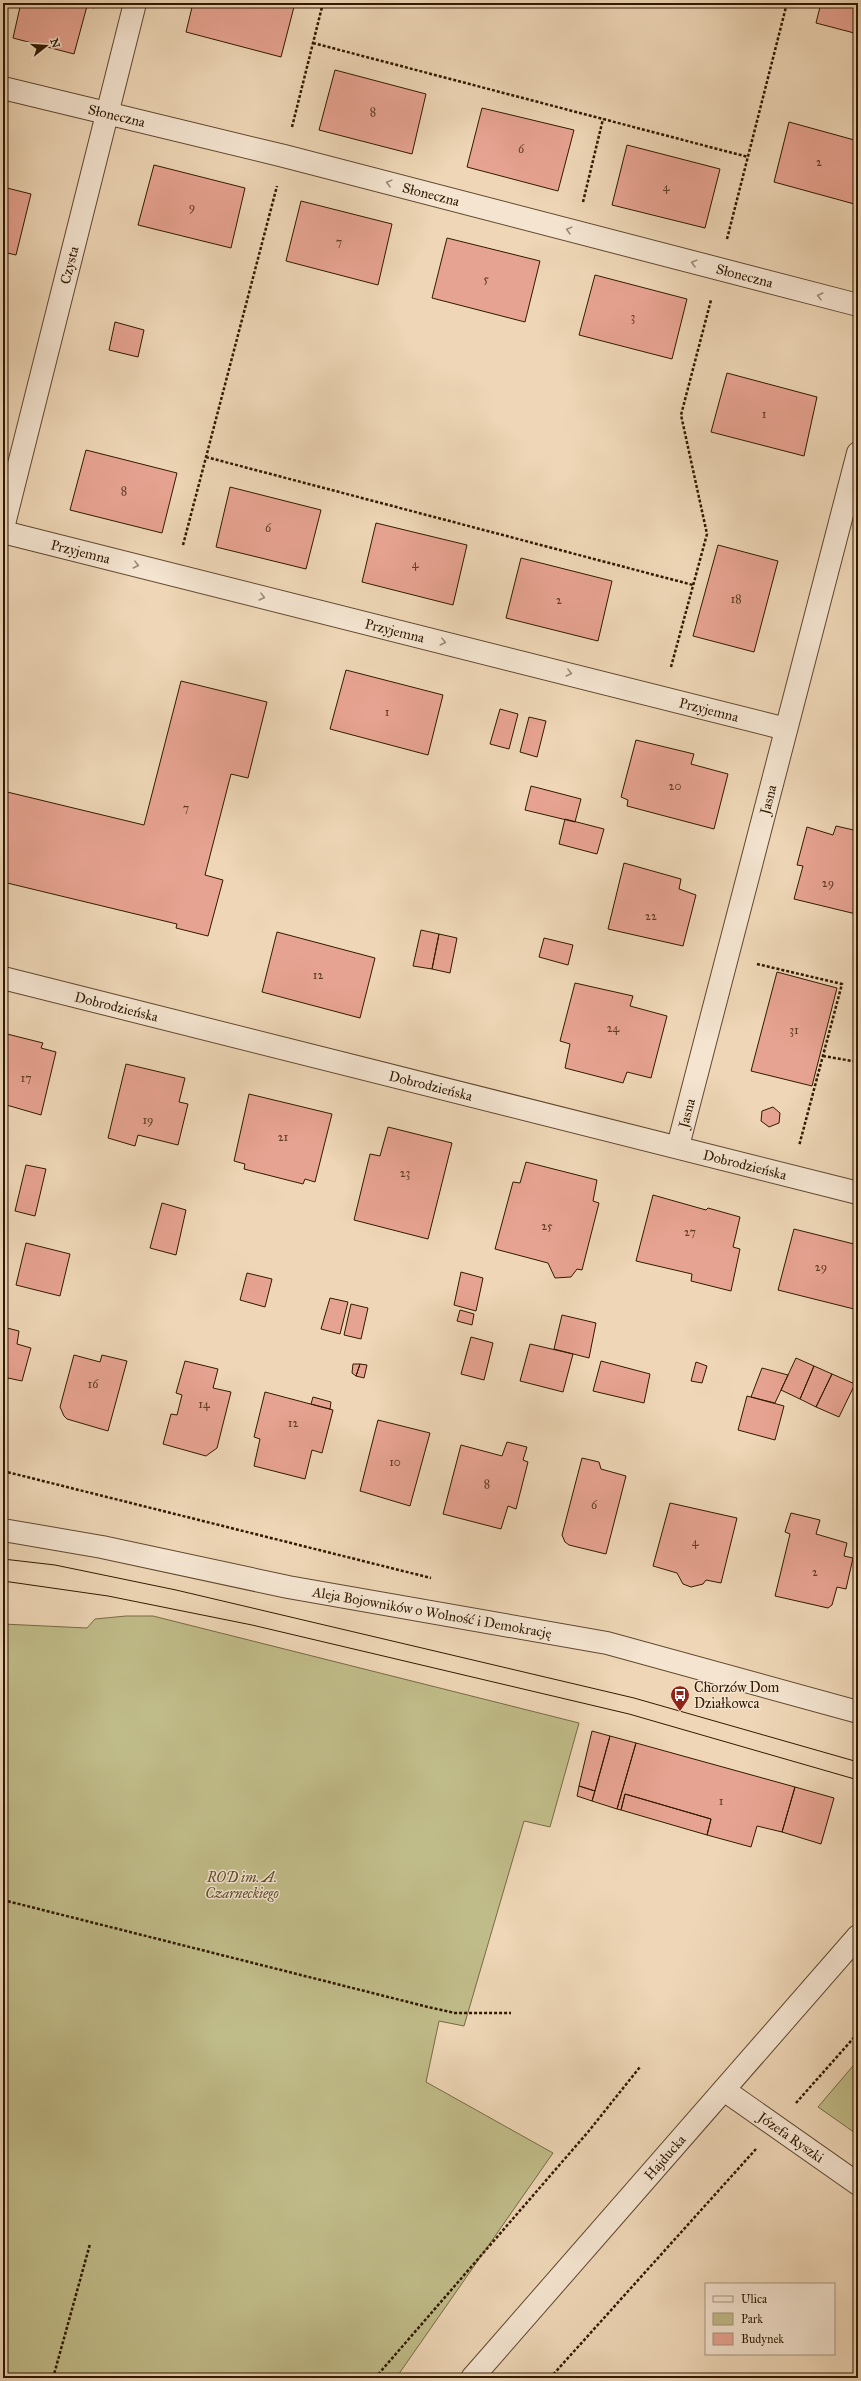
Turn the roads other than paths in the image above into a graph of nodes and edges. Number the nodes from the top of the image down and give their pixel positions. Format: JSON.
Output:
{"nodes":[{"id":1,"x":135,"y":3,"type":"edge"},
{"id":2,"x":3,"y":88,"type":"edge"},
{"id":3,"x":107,"y":114,"type":"junction"},
{"id":4,"x":858,"y":305,"type":"edge"},
{"id":5,"x":858,"y":453,"type":"edge"},
{"id":6,"x":3,"y":528,"type":"edge"},
{"id":7,"x":3,"y":532,"type":"edge"},
{"id":8,"x":786,"y":729,"type":"junction"},
{"id":9,"x":3,"y":978,"type":"edge"},
{"id":10,"x":678,"y":1146,"type":"junction"},
{"id":11,"x":858,"y":1193,"type":"edge"},
{"id":12,"x":3,"y":1530,"type":"edge"},
{"id":13,"x":858,"y":1712,"type":"edge"},
{"id":14,"x":858,"y":1936,"type":"edge"},
{"id":15,"x":724,"y":2090,"type":"junction"},
{"id":16,"x":858,"y":2184,"type":"edge"},
{"id":17,"x":472,"y":2378,"type":"edge"}],
"edges":[{"from":1,"to":3,"type":"street","name":"Czysta"},
{"from":2,"to":3,"type":"street","name":"Słoneczna"},
{"from":4,"to":3,"type":"street","name":"Słoneczna","one_way":true},
{"from":3,"to":6,"type":"street","name":"Czysta"},
{"from":5,"to":8,"type":"street","name":"Jasna"},
{"from":7,"to":8,"type":"street","name":"Przyjemna","one_way":true},
{"from":8,"to":10,"type":"street","name":"Jasna"},
{"from":9,"to":10,"type":"street","name":"Dobrodzieńska"},
{"from":10,"to":11,"type":"street","name":"Dobrodzieńska"},
{"from":12,"to":13,"type":"street","name":"Aleja Bojowników o Wolność i Demokrację"},
{"from":14,"to":15,"type":"street","name":"Hajducka"},
{"from":15,"to":16,"type":"street","name":"Józefa Ryszki"},
{"from":15,"to":17,"type":"street","name":"Hajducka"}]}
